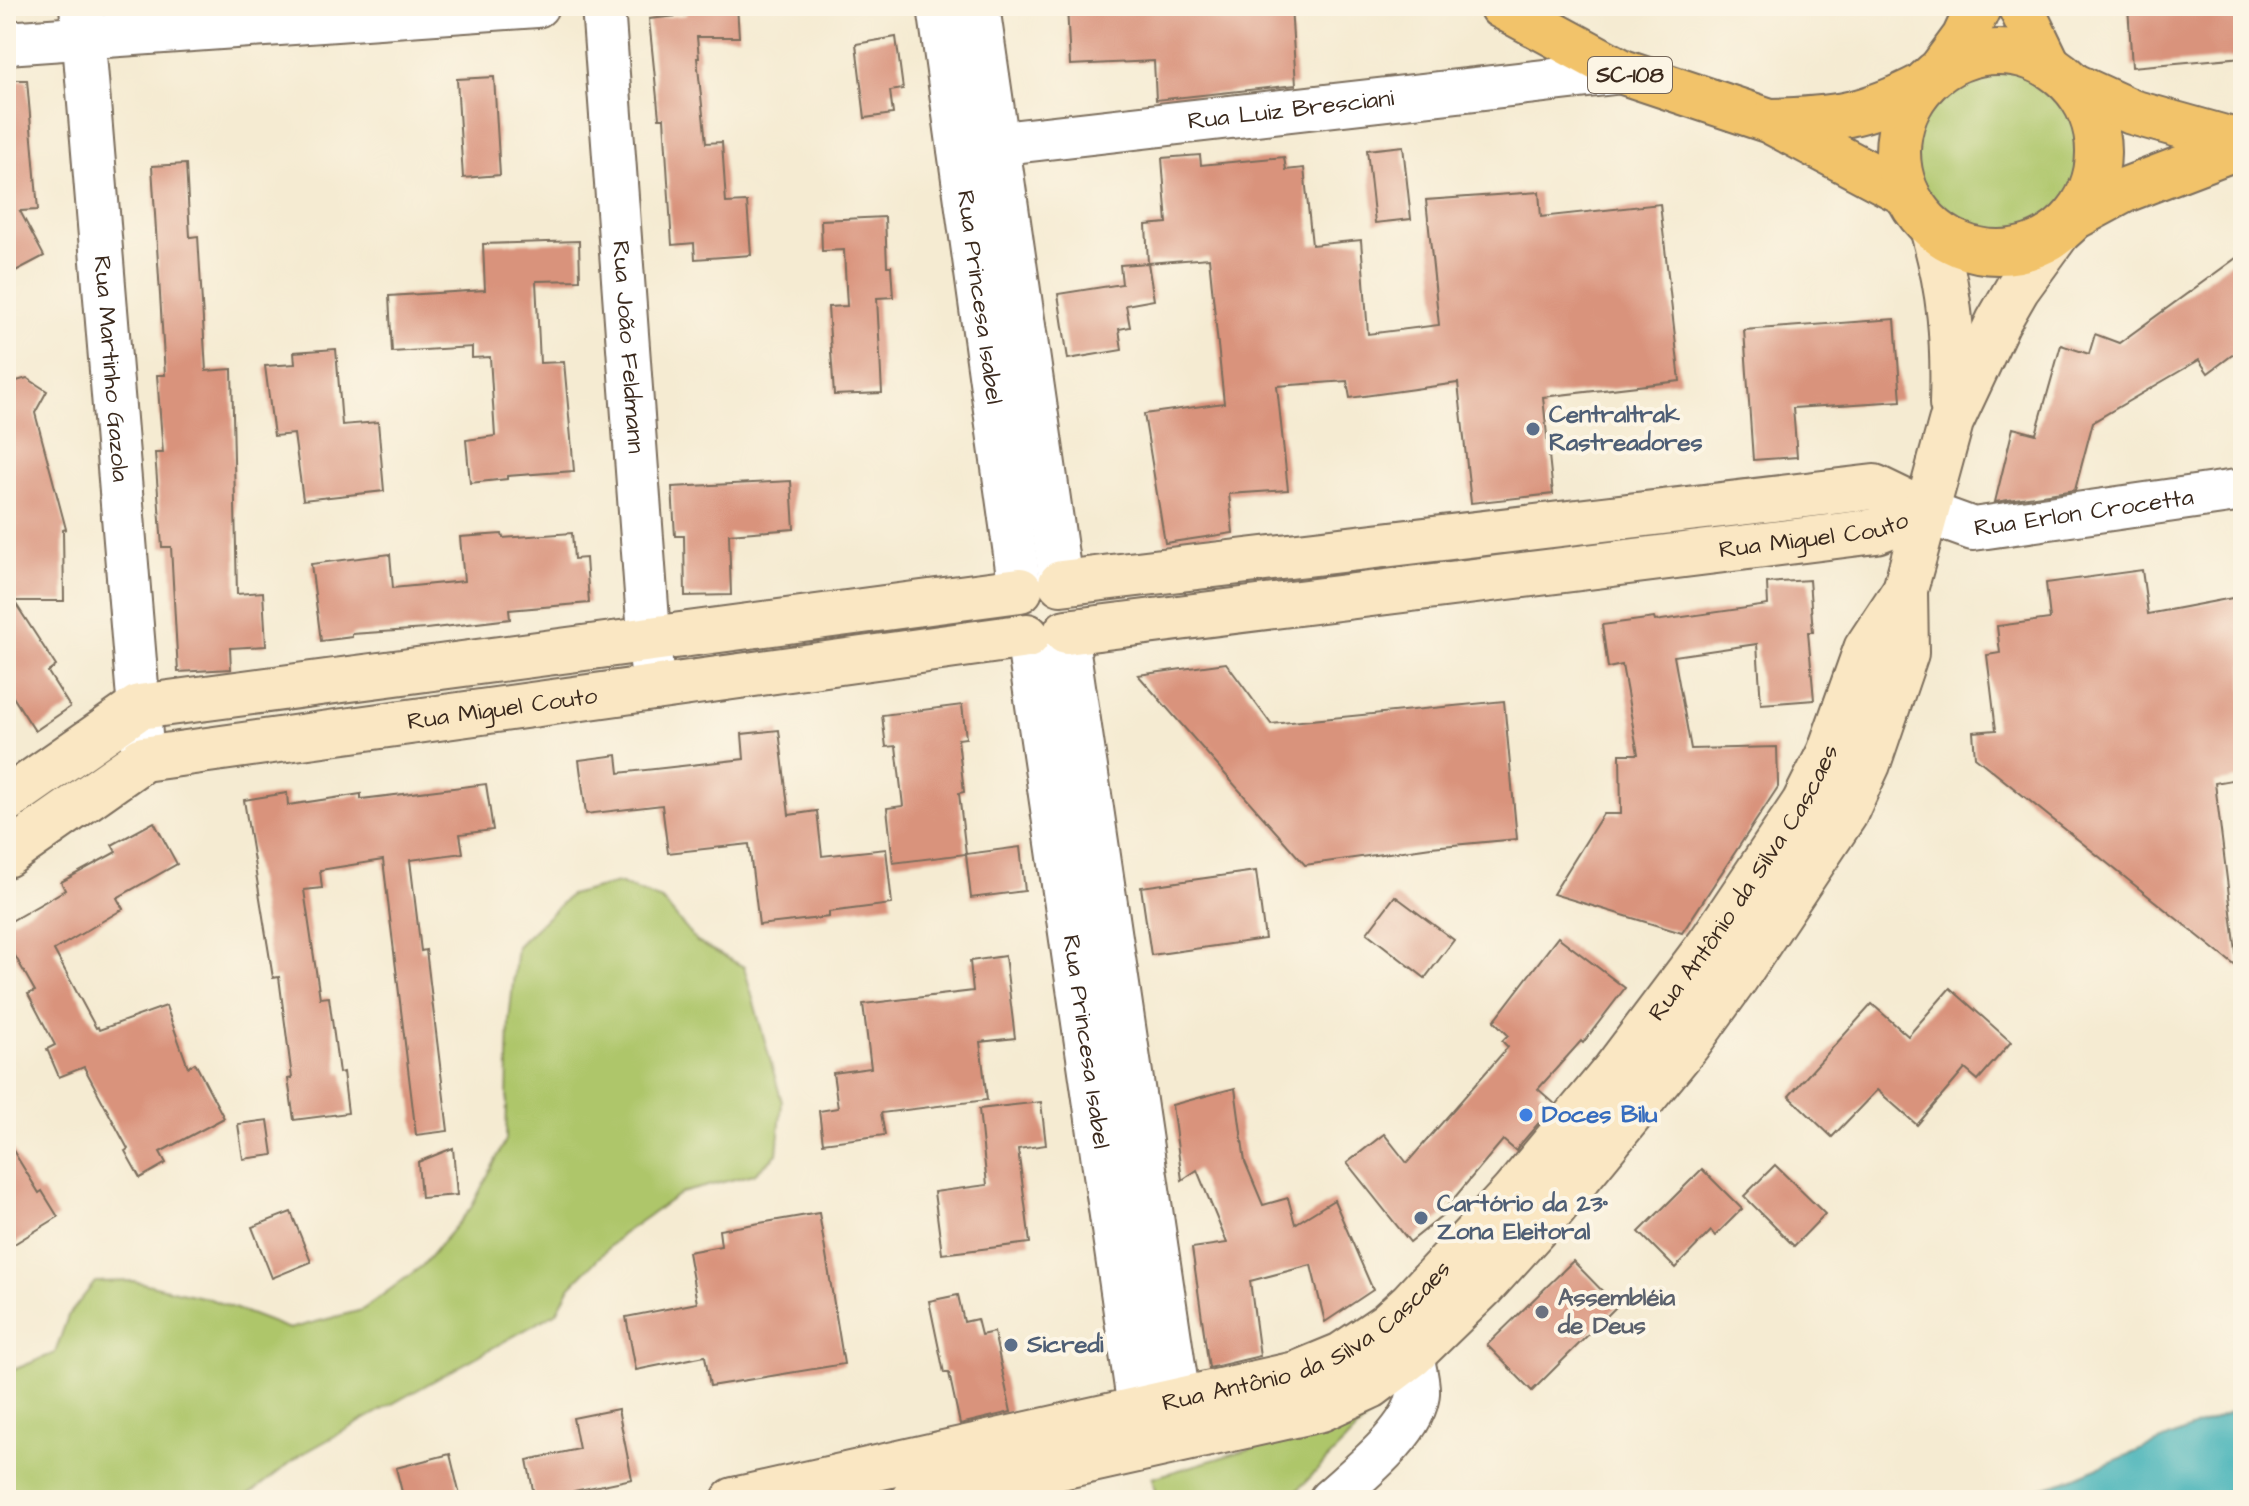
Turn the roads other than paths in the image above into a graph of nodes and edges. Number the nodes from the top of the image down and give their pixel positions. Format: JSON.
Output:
{"nodes":[{"id":1,"x":537,"y":6,"type":"edge"},
{"id":2,"x":603,"y":6,"type":"edge"},
{"id":3,"x":939,"y":6,"type":"edge"},
{"id":4,"x":978,"y":6,"type":"edge"},
{"id":5,"x":1501,"y":6,"type":"edge"},
{"id":6,"x":1979,"y":6,"type":"edge"},
{"id":7,"x":2020,"y":6,"type":"edge"},
{"id":8,"x":82,"y":22,"type":"edge"},
{"id":9,"x":6,"y":43,"type":"edge"},
{"id":10,"x":1623,"y":72,"type":"junction"},
{"id":11,"x":2062,"y":75,"type":"junction"},
{"id":12,"x":1932,"y":77,"type":"junction"},
{"id":13,"x":1770,"y":121,"type":"junction"},
{"id":14,"x":2243,"y":144,"type":"edge"},
{"id":15,"x":978,"y":146,"type":"junction"},
{"id":16,"x":1920,"y":211,"type":"junction"},
{"id":17,"x":2067,"y":225,"type":"junction"},
{"id":18,"x":1951,"y":422,"type":"junction"},
{"id":19,"x":2243,"y":490,"type":"edge"},
{"id":20,"x":1926,"y":512,"type":"junction"},
{"id":21,"x":1420,"y":541,"type":"junction"},
{"id":22,"x":1232,"y":563,"type":"junction"},
{"id":23,"x":1040,"y":586,"type":"junction"},
{"id":24,"x":1422,"y":588,"type":"junction"},
{"id":25,"x":1238,"y":611,"type":"junction"},
{"id":26,"x":1047,"y":634,"type":"junction"},
{"id":27,"x":648,"y":639,"type":"junction"},
{"id":28,"x":324,"y":682,"type":"junction"},
{"id":29,"x":653,"y":689,"type":"junction"},
{"id":30,"x":141,"y":733,"type":"junction"},
{"id":31,"x":327,"y":733,"type":"junction"},
{"id":32,"x":6,"y":800,"type":"edge"},
{"id":33,"x":6,"y":855,"type":"edge"},
{"id":34,"x":1400,"y":1340,"type":"junction"},
{"id":35,"x":1162,"y":1424,"type":"junction"},
{"id":36,"x":734,"y":1500,"type":"edge"},
{"id":37,"x":913,"y":1500,"type":"edge"},
{"id":38,"x":1330,"y":1500,"type":"edge"}],
"edges":[{"from":1,"to":8,"type":"street"},
{"from":2,"to":27,"type":"street","name":"Rua João Feldmann"},
{"from":3,"to":15,"type":"street","name":"Rua Princesa Isabel"},
{"from":4,"to":15,"type":"street","name":"Rua Princesa Isabel"},
{"from":5,"to":10,"type":"main road","number":"SC-108"},
{"from":6,"to":12,"type":"main road"},
{"from":7,"to":11,"type":"main road"},
{"from":8,"to":9,"type":"street"},
{"from":8,"to":30,"type":"street","name":"Rua Martinho Gazola"},
{"from":10,"to":13,"type":"main road","number":"SC-108"},
{"from":10,"to":15,"type":"street","name":"Rua Luiz Bresciani"},
{"from":11,"to":12,"type":"main road"},
{"from":11,"to":14,"type":"main road"},
{"from":11,"to":17,"type":"main road"},
{"from":12,"to":13,"type":"main road","number":"SC-108"},
{"from":12,"to":16,"type":"main road"},
{"from":13,"to":16,"type":"main road","number":"SC-108"},
{"from":14,"to":17,"type":"main road"},
{"from":15,"to":23,"type":"street","name":"Rua Princesa Isabel"},
{"from":16,"to":17,"type":"main road"},
{"from":16,"to":18,"type":"street","name":"Rua Antônio da Silva Cascaes"},
{"from":17,"to":18,"type":"street","name":"Rua Antônio da Silva Cascaes"},
{"from":18,"to":20,"type":"street","name":"Rua Antônio da Silva Cascaes"},
{"from":19,"to":20,"type":"street","name":"Rua Erlon Crocetta"},
{"from":20,"to":21,"type":"street","name":"Rua Miguel Couto"},
{"from":20,"to":24,"type":"street","name":"Rua Miguel Couto"},
{"from":20,"to":34,"type":"street","name":"Rua Antônio da Silva Cascaes"},
{"from":21,"to":22,"type":"street","name":"Rua Miguel Couto"},
{"from":21,"to":24,"type":"street"},
{"from":22,"to":23,"type":"street","name":"Rua Miguel Couto"},
{"from":22,"to":25,"type":"street"},
{"from":23,"to":26,"type":"street"},
{"from":23,"to":26,"type":"street"},
{"from":23,"to":27,"type":"street","name":"Rua Miguel Couto"},
{"from":24,"to":25,"type":"street","name":"Rua Miguel Couto"},
{"from":25,"to":26,"type":"street","name":"Rua Miguel Couto"},
{"from":26,"to":29,"type":"street","name":"Rua Miguel Couto"},
{"from":26,"to":35,"type":"street","name":"Rua Princesa Isabel"},
{"from":27,"to":28,"type":"street","name":"Rua Miguel Couto"},
{"from":27,"to":29,"type":"street","name":"Rua João Feldmann"},
{"from":28,"to":30,"type":"street","name":"Rua Miguel Couto"},
{"from":28,"to":31,"type":"street"},
{"from":29,"to":31,"type":"street","name":"Rua Miguel Couto"},
{"from":30,"to":31,"type":"street","name":"Rua Miguel Couto"},
{"from":30,"to":32,"type":"street","name":"Rua Miguel Couto"},
{"from":30,"to":33,"type":"street","name":"Rua Miguel Couto"},
{"from":34,"to":35,"type":"street","name":"Rua Antônio da Silva Cascaes"},
{"from":34,"to":38,"type":"street"},
{"from":35,"to":36,"type":"street","name":"Rua Antônio da Silva Cascaes"},
{"from":35,"to":37,"type":"street","name":"Rua Antônio da Silva Cascaes"}]}
